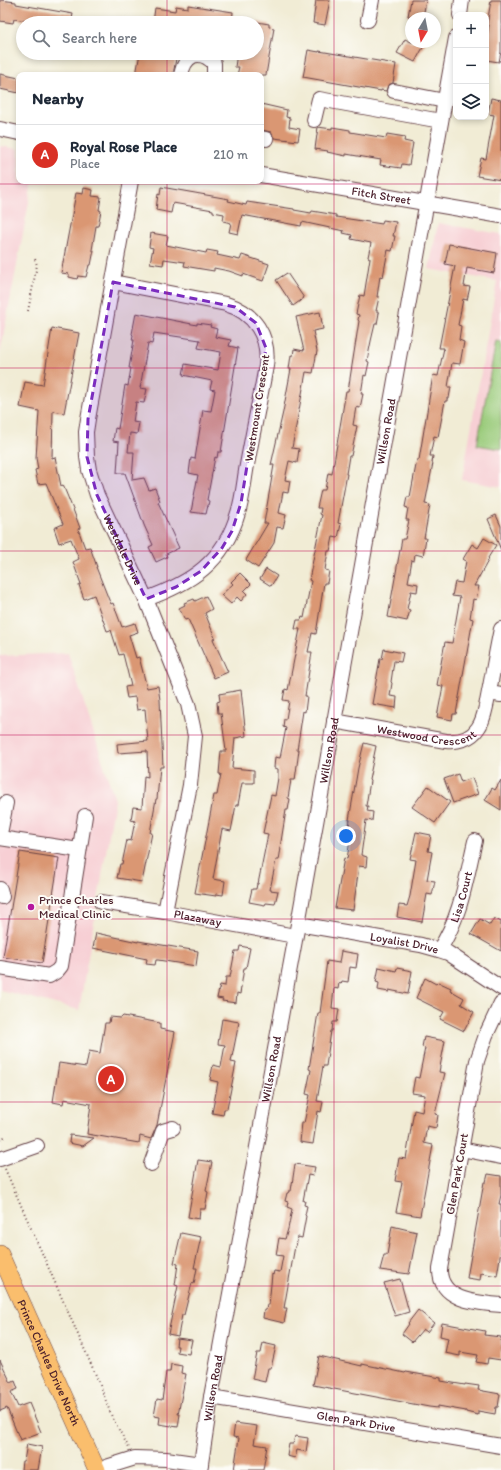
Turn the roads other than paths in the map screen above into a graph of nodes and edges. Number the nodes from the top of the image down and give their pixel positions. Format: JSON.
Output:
{"nodes":[{"id":1,"x":372,"y":0,"type":"edge"},
{"id":2,"x":462,"y":0,"type":"edge"},
{"id":3,"x":460,"y":12,"type":"edge"},
{"id":4,"x":368,"y":20,"type":"dead end"},
{"id":5,"x":454,"y":48,"type":"edge"},
{"id":6,"x":186,"y":60,"type":"edge"},
{"id":7,"x":211,"y":60,"type":"edge"},
{"id":8,"x":182,"y":72,"type":"edge"},
{"id":9,"x":214,"y":72,"type":"edge"},
{"id":10,"x":394,"y":91,"type":"dead end"},
{"id":11,"x":445,"y":101,"type":"junction"},
{"id":12,"x":314,"y":120,"type":"dead end"},
{"id":13,"x":441,"y":121,"type":"junction"},
{"id":14,"x":0,"y":129,"type":"edge"},
{"id":15,"x":16,"y":132,"type":"edge"},
{"id":16,"x":264,"y":176,"type":"edge"},
{"id":17,"x":130,"y":184,"type":"edge"},
{"id":18,"x":427,"y":203,"type":"junction"},
{"id":19,"x":501,"y":216,"type":"edge"},
{"id":20,"x":113,"y":282,"type":"junction"},
{"id":21,"x":146,"y":599,"type":"junction"},
{"id":22,"x":501,"y":629,"type":"edge"},
{"id":23,"x":495,"y":694,"type":"edge"},
{"id":24,"x":334,"y":721,"type":"junction"},
{"id":25,"x":6,"y":803,"type":"dead end"},
{"id":26,"x":85,"y":816,"type":"dead end"},
{"id":27,"x":0,"y":834,"type":"edge"},
{"id":28,"x":0,"y":838,"type":"edge"},
{"id":29,"x":475,"y":841,"type":"dead end"},
{"id":30,"x":80,"y":850,"type":"junction"},
{"id":31,"x":101,"y":902,"type":"dead end"},
{"id":32,"x":165,"y":912,"type":"junction"},
{"id":33,"x":297,"y":930,"type":"junction"},
{"id":34,"x":439,"y":950,"type":"junction"},
{"id":35,"x":0,"y":968,"type":"edge"},
{"id":36,"x":501,"y":988,"type":"edge"},
{"id":37,"x":501,"y":1003,"type":"edge"},
{"id":38,"x":173,"y":1128,"type":"dead end"},
{"id":39,"x":37,"y":1146,"type":"dead end"},
{"id":40,"x":461,"y":1149,"type":"junction"},
{"id":41,"x":501,"y":1157,"type":"edge"},
{"id":42,"x":0,"y":1159,"type":"edge"},
{"id":43,"x":151,"y":1164,"type":"dead end"},
{"id":44,"x":0,"y":1254,"type":"edge"},
{"id":45,"x":501,"y":1305,"type":"edge"},
{"id":46,"x":211,"y":1397,"type":"junction"},
{"id":47,"x":501,"y":1446,"type":"edge"},
{"id":48,"x":201,"y":1467,"type":"edge"},
{"id":49,"x":97,"y":1470,"type":"edge"}],
"edges":[{"from":1,"to":4,"type":"street"},
{"from":2,"to":3,"type":"street"},
{"from":5,"to":11,"type":"street","name":"Willson Road"},
{"from":6,"to":8,"type":"street"},
{"from":7,"to":9,"type":"street"},
{"from":10,"to":11,"type":"street"},
{"from":11,"to":13,"type":"street","name":"Willson Road"},
{"from":12,"to":13,"type":"street"},
{"from":13,"to":18,"type":"street","name":"Willson Road"},
{"from":14,"to":15,"type":"street"},
{"from":16,"to":18,"type":"street","name":"Fitch Street"},
{"from":17,"to":20,"type":"street","name":"Westdale Drive"},
{"from":18,"to":19,"type":"street","name":"Fitch Street"},
{"from":18,"to":24,"type":"street","name":"Willson Road"},
{"from":20,"to":21,"type":"street","name":"Westdale Drive"},
{"from":20,"to":21,"type":"street","name":"Westmount Crescent"},
{"from":21,"to":32,"type":"street","name":"Westdale Drive"},
{"from":22,"to":23,"type":"street","name":"Westwood Crescent"},
{"from":23,"to":24,"type":"street","name":"Westwood Crescent"},
{"from":24,"to":33,"type":"street","name":"Willson Road"},
{"from":25,"to":27,"type":"street"},
{"from":26,"to":30,"type":"street"},
{"from":28,"to":30,"type":"street"},
{"from":29,"to":34,"type":"street","name":"Lisa Court"},
{"from":30,"to":35,"type":"street"},
{"from":31,"to":32,"type":"street","name":"Plazaway"},
{"from":32,"to":33,"type":"street","name":"Plazaway"},
{"from":33,"to":34,"type":"street","name":"Loyalist Drive"},
{"from":33,"to":46,"type":"street","name":"Willson Road"},
{"from":34,"to":36,"type":"street","name":"Loyalist Drive"},
{"from":37,"to":40,"type":"street","name":"Glen Park Court"},
{"from":38,"to":43,"type":"street"},
{"from":39,"to":42,"type":"street"},
{"from":40,"to":41,"type":"street"},
{"from":40,"to":45,"type":"street","name":"Glen Park Court"},
{"from":44,"to":49,"type":"main road","name":"Prince Charles Drive North"},
{"from":46,"to":47,"type":"street","name":"Glen Park Drive"},
{"from":46,"to":48,"type":"street","name":"Willson Road"},
{"from":48,"to":49,"type":"street"}]}
